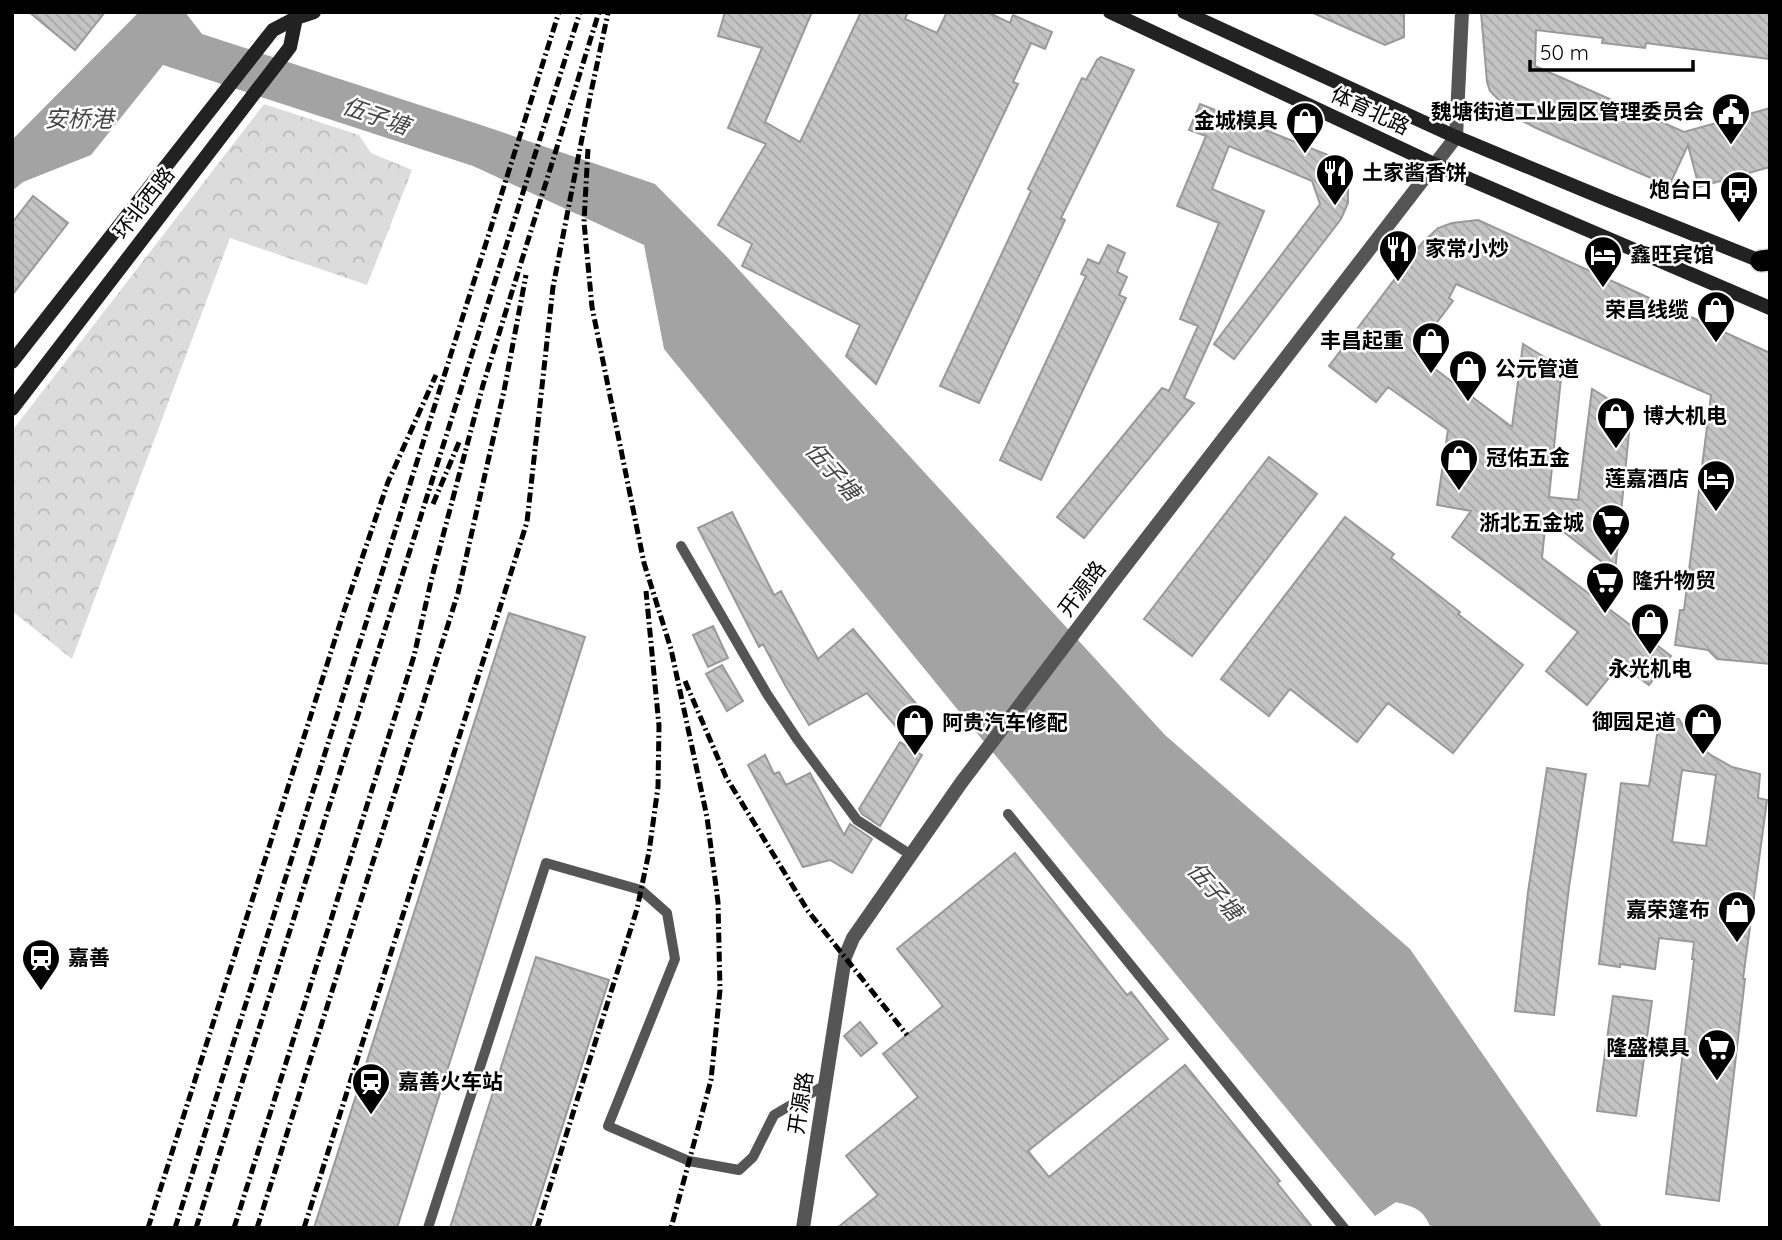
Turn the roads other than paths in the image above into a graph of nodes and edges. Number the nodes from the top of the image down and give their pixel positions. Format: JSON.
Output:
{"nodes":[{"id":1,"x":314,"y":12,"type":"edge"},
{"id":2,"x":1110,"y":12,"type":"edge"},
{"id":3,"x":1184,"y":12,"type":"edge"},
{"id":4,"x":1462,"y":12,"type":"edge"},
{"id":5,"x":295,"y":15,"type":"edge"},
{"id":6,"x":1456,"y":136,"type":"junction"},
{"id":7,"x":1434,"y":164,"type":"junction"},
{"id":8,"x":1767,"y":262,"type":"edge"},
{"id":9,"x":1770,"y":308,"type":"edge"},
{"id":10,"x":12,"y":362,"type":"edge"},
{"id":11,"x":12,"y":408,"type":"edge"},
{"id":12,"x":681,"y":546,"type":"dead end"},
{"id":13,"x":1007,"y":814,"type":"dead end"},
{"id":14,"x":911,"y":855,"type":"junction"},
{"id":15,"x":825,"y":1085,"type":"junction"},
{"id":16,"x":428,"y":1228,"type":"edge"},
{"id":17,"x":803,"y":1228,"type":"edge"},
{"id":18,"x":1345,"y":1228,"type":"edge"}],
"edges":[{"from":1,"to":5,"type":"main road","name":"环北西路"},
{"from":2,"to":7,"type":"main road","name":"体育北路"},
{"from":3,"to":6,"type":"main road","name":"体育北路"},
{"from":4,"to":6,"type":"street"},
{"from":5,"to":10,"type":"main road","name":"环北西路"},
{"from":5,"to":11,"type":"main road","name":"环北西路"},
{"from":6,"to":7,"type":"street","name":"开源路"},
{"from":6,"to":8,"type":"main road","name":"体育北路"},
{"from":7,"to":9,"type":"main road","name":"体育北路"},
{"from":7,"to":14,"type":"street","name":"开源路"},
{"from":12,"to":14,"type":"lane"},
{"from":13,"to":18,"type":"lane"},
{"from":14,"to":15,"type":"street","name":"开源路"},
{"from":15,"to":16,"type":"lane"},
{"from":15,"to":17,"type":"street","name":"开源路"}]}
